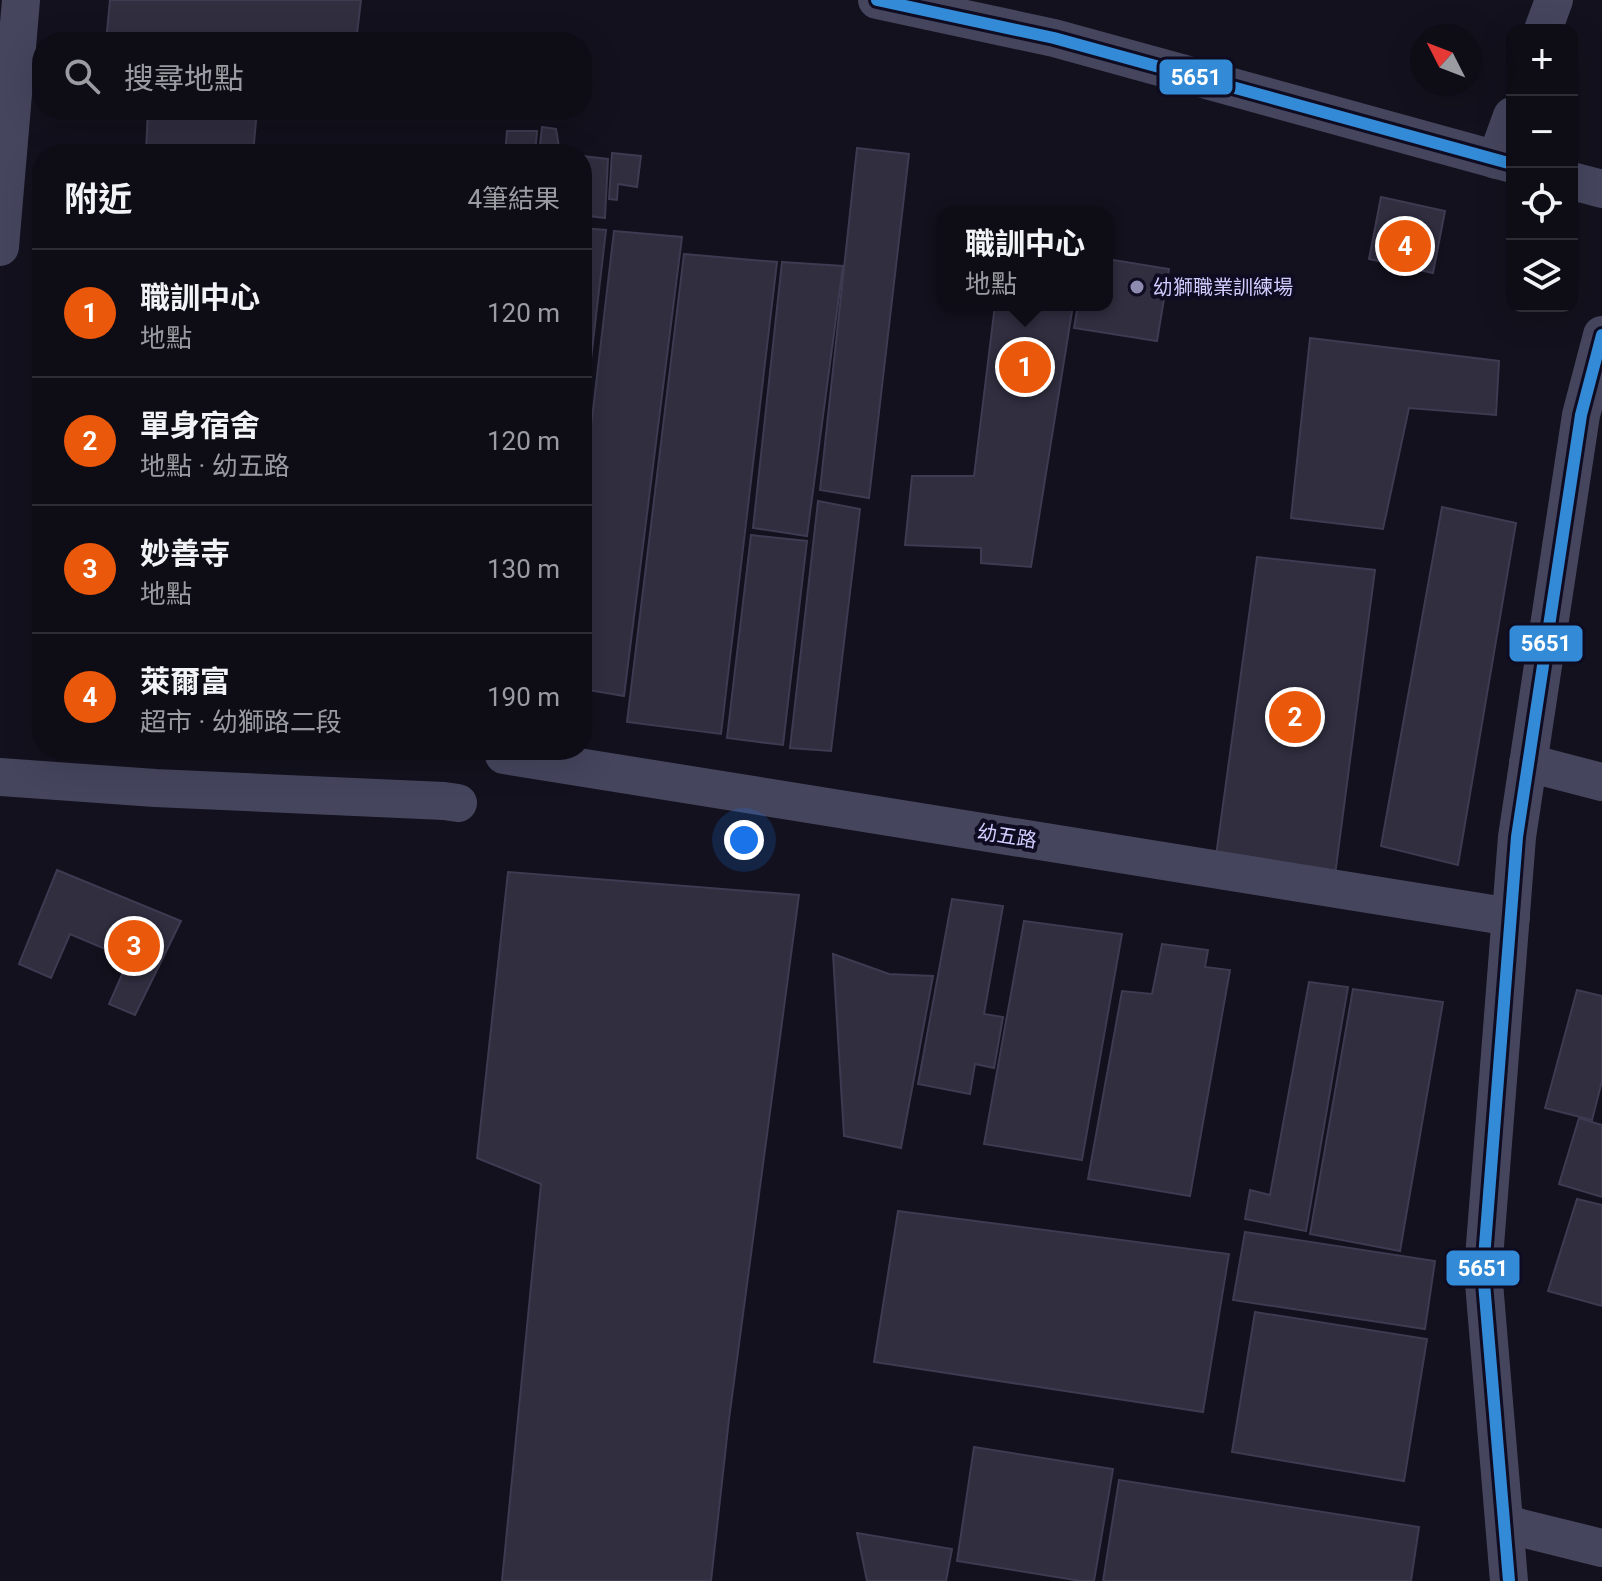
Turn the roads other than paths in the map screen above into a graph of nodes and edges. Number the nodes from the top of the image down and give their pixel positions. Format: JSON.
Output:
{"nodes":[{"id":1,"x":21,"y":0,"type":"edge"},
{"id":2,"x":877,"y":0,"type":"edge"},
{"id":3,"x":1554,"y":0,"type":"edge"},
{"id":4,"x":1545,"y":24,"type":"edge"},
{"id":5,"x":1504,"y":162,"type":"edge"},
{"id":6,"x":1578,"y":183,"type":"edge"},
{"id":7,"x":1602,"y":189,"type":"edge"},
{"id":8,"x":0,"y":247,"type":"edge"},
{"id":9,"x":1602,"y":335,"type":"edge"},
{"id":10,"x":535,"y":760,"type":"edge"},
{"id":11,"x":1528,"y":763,"type":"junction"},
{"id":12,"x":0,"y":777,"type":"edge"},
{"id":13,"x":1602,"y":782,"type":"edge"},
{"id":14,"x":458,"y":803,"type":"dead end"},
{"id":15,"x":1511,"y":917,"type":"junction"},
{"id":16,"x":1505,"y":1524,"type":"junction"},
{"id":17,"x":1602,"y":1548,"type":"edge"},
{"id":18,"x":1509,"y":1581,"type":"edge"}],
"edges":[{"from":1,"to":8,"type":"street"},
{"from":2,"to":5,"type":"street"},
{"from":3,"to":4,"type":"street"},
{"from":6,"to":7,"type":"street"},
{"from":9,"to":11,"type":"street"},
{"from":10,"to":15,"type":"street","name":"幼五路"},
{"from":11,"to":13,"type":"street"},
{"from":11,"to":15,"type":"street"},
{"from":12,"to":14,"type":"street"},
{"from":15,"to":16,"type":"street"},
{"from":16,"to":17,"type":"street"},
{"from":16,"to":18,"type":"street"}]}
